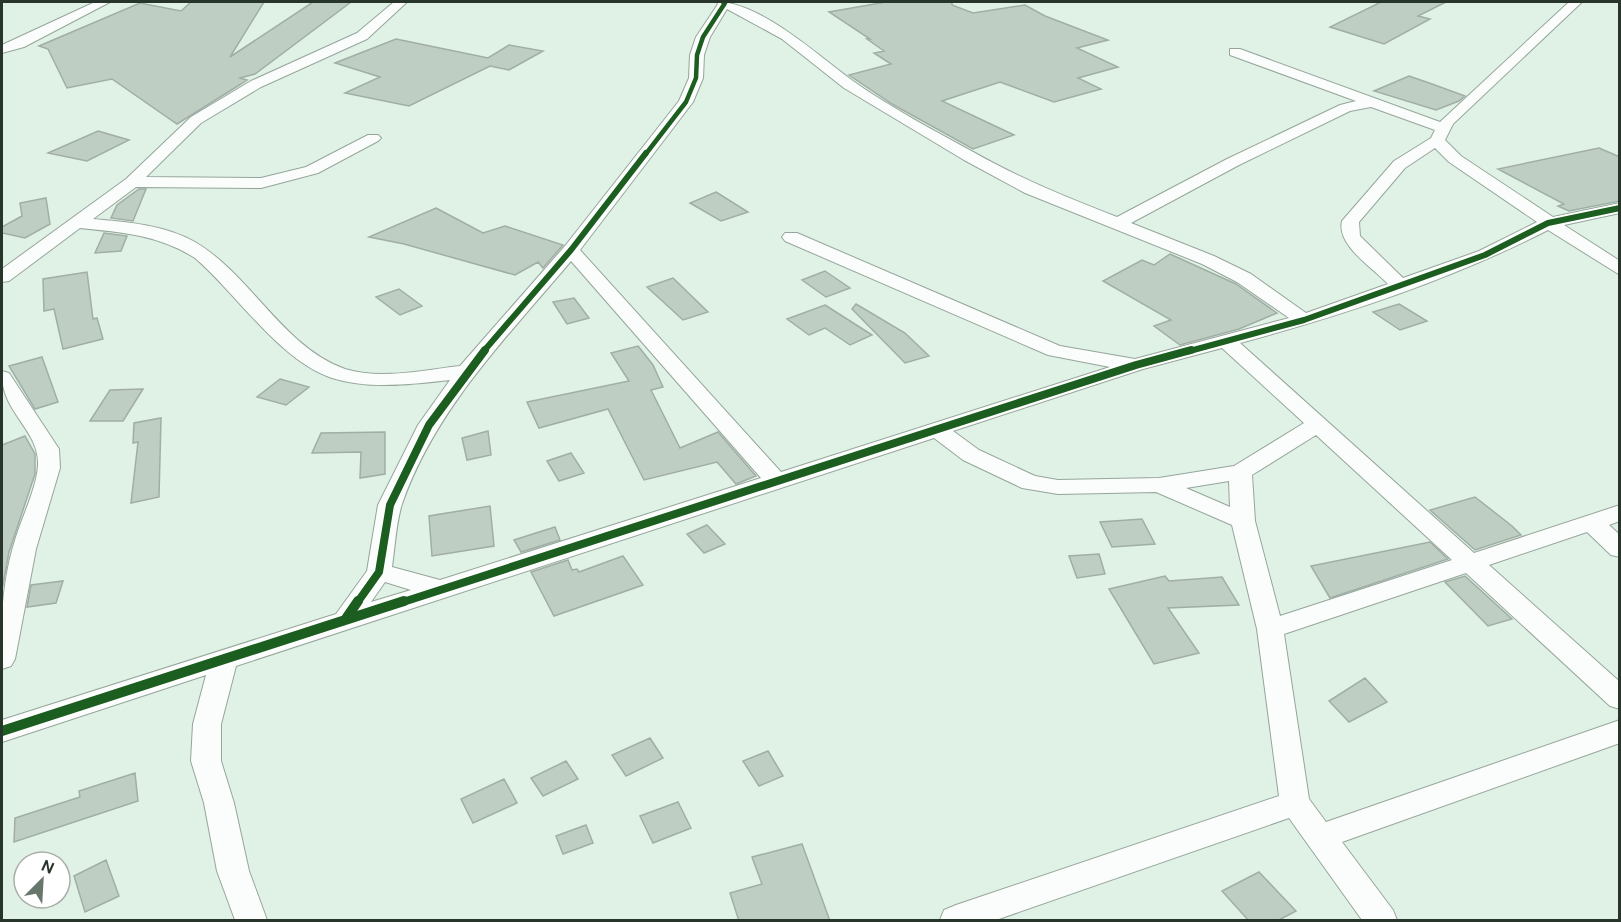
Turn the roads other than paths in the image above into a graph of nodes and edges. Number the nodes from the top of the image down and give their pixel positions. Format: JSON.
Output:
{"nodes":[{"id":1,"x":104,"y":2,"type":"edge"},
{"id":2,"x":401,"y":2,"type":"edge"},
{"id":3,"x":724,"y":2,"type":"edge"},
{"id":4,"x":1576,"y":2,"type":"edge"},
{"id":5,"x":2,"y":50,"type":"edge"},
{"id":6,"x":1235,"y":52,"type":"dead end"},
{"id":7,"x":1372,"y":102,"type":"junction"},
{"id":8,"x":1440,"y":135,"type":"junction"},
{"id":9,"x":373,"y":138,"type":"dead end"},
{"id":10,"x":132,"y":182,"type":"junction"},
{"id":11,"x":1620,"y":208,"type":"edge"},
{"id":12,"x":74,"y":222,"type":"junction"},
{"id":13,"x":1548,"y":223,"type":"junction"},
{"id":14,"x":1117,"y":224,"type":"junction"},
{"id":15,"x":791,"y":237,"type":"dead end"},
{"id":16,"x":571,"y":250,"type":"junction"},
{"id":17,"x":1594,"y":253,"type":"junction"},
{"id":18,"x":1620,"y":253,"type":"edge"},
{"id":19,"x":1620,"y":270,"type":"edge"},
{"id":20,"x":2,"y":277,"type":"edge"},
{"id":21,"x":1402,"y":286,"type":"junction"},
{"id":22,"x":1304,"y":320,"type":"junction"},
{"id":23,"x":1227,"y":342,"type":"junction"},
{"id":24,"x":1136,"y":365,"type":"junction"},
{"id":25,"x":466,"y":372,"type":"junction"},
{"id":26,"x":2,"y":377,"type":"edge"},
{"id":27,"x":1316,"y":425,"type":"junction"},
{"id":28,"x":938,"y":430,"type":"junction"},
{"id":29,"x":1240,"y":472,"type":"junction"},
{"id":30,"x":775,"y":479,"type":"junction"},
{"id":31,"x":1159,"y":485,"type":"junction"},
{"id":32,"x":1620,"y":513,"type":"edge"},
{"id":33,"x":1243,"y":521,"type":"junction"},
{"id":34,"x":1592,"y":523,"type":"junction"},
{"id":35,"x":1620,"y":549,"type":"edge"},
{"id":36,"x":1470,"y":562,"type":"junction"},
{"id":37,"x":379,"y":572,"type":"junction"},
{"id":38,"x":439,"y":589,"type":"junction"},
{"id":39,"x":345,"y":620,"type":"junction"},
{"id":40,"x":1270,"y":629,"type":"junction"},
{"id":41,"x":2,"y":659,"type":"edge"},
{"id":42,"x":224,"y":659,"type":"junction"},
{"id":43,"x":1620,"y":699,"type":"edge"},
{"id":44,"x":2,"y":731,"type":"edge"},
{"id":45,"x":1620,"y":731,"type":"edge"},
{"id":46,"x":1295,"y":803,"type":"junction"},
{"id":47,"x":1319,"y":837,"type":"junction"},
{"id":48,"x":251,"y":921,"type":"edge"},
{"id":49,"x":956,"y":921,"type":"edge"},
{"id":50,"x":1381,"y":921,"type":"edge"}],
"edges":[{"from":1,"to":5,"type":"street"},
{"from":2,"to":10,"type":"street"},
{"from":3,"to":14,"type":"street"},
{"from":3,"to":16,"type":"street"},
{"from":4,"to":8,"type":"street"},
{"from":6,"to":7,"type":"street"},
{"from":7,"to":8,"type":"street"},
{"from":7,"to":14,"type":"street"},
{"from":8,"to":13,"type":"street"},
{"from":8,"to":21,"type":"street"},
{"from":9,"to":10,"type":"street"},
{"from":10,"to":12,"type":"street"},
{"from":11,"to":13,"type":"street"},
{"from":12,"to":20,"type":"street"},
{"from":12,"to":25,"type":"street"},
{"from":13,"to":17,"type":"street"},
{"from":13,"to":21,"type":"street"},
{"from":14,"to":22,"type":"street"},
{"from":15,"to":24,"type":"street"},
{"from":16,"to":25,"type":"street"},
{"from":16,"to":30,"type":"street"},
{"from":17,"to":18,"type":"street"},
{"from":17,"to":19,"type":"street"},
{"from":21,"to":22,"type":"street"},
{"from":22,"to":23,"type":"street"},
{"from":23,"to":24,"type":"street"},
{"from":23,"to":27,"type":"street"},
{"from":24,"to":28,"type":"street"},
{"from":25,"to":37,"type":"street"},
{"from":26,"to":41,"type":"street"},
{"from":27,"to":29,"type":"street"},
{"from":27,"to":36,"type":"street"},
{"from":28,"to":30,"type":"street"},
{"from":28,"to":31,"type":"street"},
{"from":29,"to":31,"type":"street"},
{"from":29,"to":33,"type":"street"},
{"from":30,"to":38,"type":"street"},
{"from":31,"to":33,"type":"street"},
{"from":32,"to":34,"type":"street"},
{"from":33,"to":40,"type":"street"},
{"from":34,"to":35,"type":"street"},
{"from":34,"to":36,"type":"street"},
{"from":36,"to":40,"type":"street"},
{"from":36,"to":43,"type":"street"},
{"from":37,"to":38,"type":"street"},
{"from":37,"to":39,"type":"street"},
{"from":38,"to":39,"type":"street"},
{"from":39,"to":42,"type":"street"},
{"from":40,"to":46,"type":"street"},
{"from":42,"to":44,"type":"street"},
{"from":42,"to":48,"type":"street"},
{"from":45,"to":47,"type":"street"},
{"from":46,"to":47,"type":"street"},
{"from":46,"to":49,"type":"street"},
{"from":47,"to":50,"type":"street"}]}
